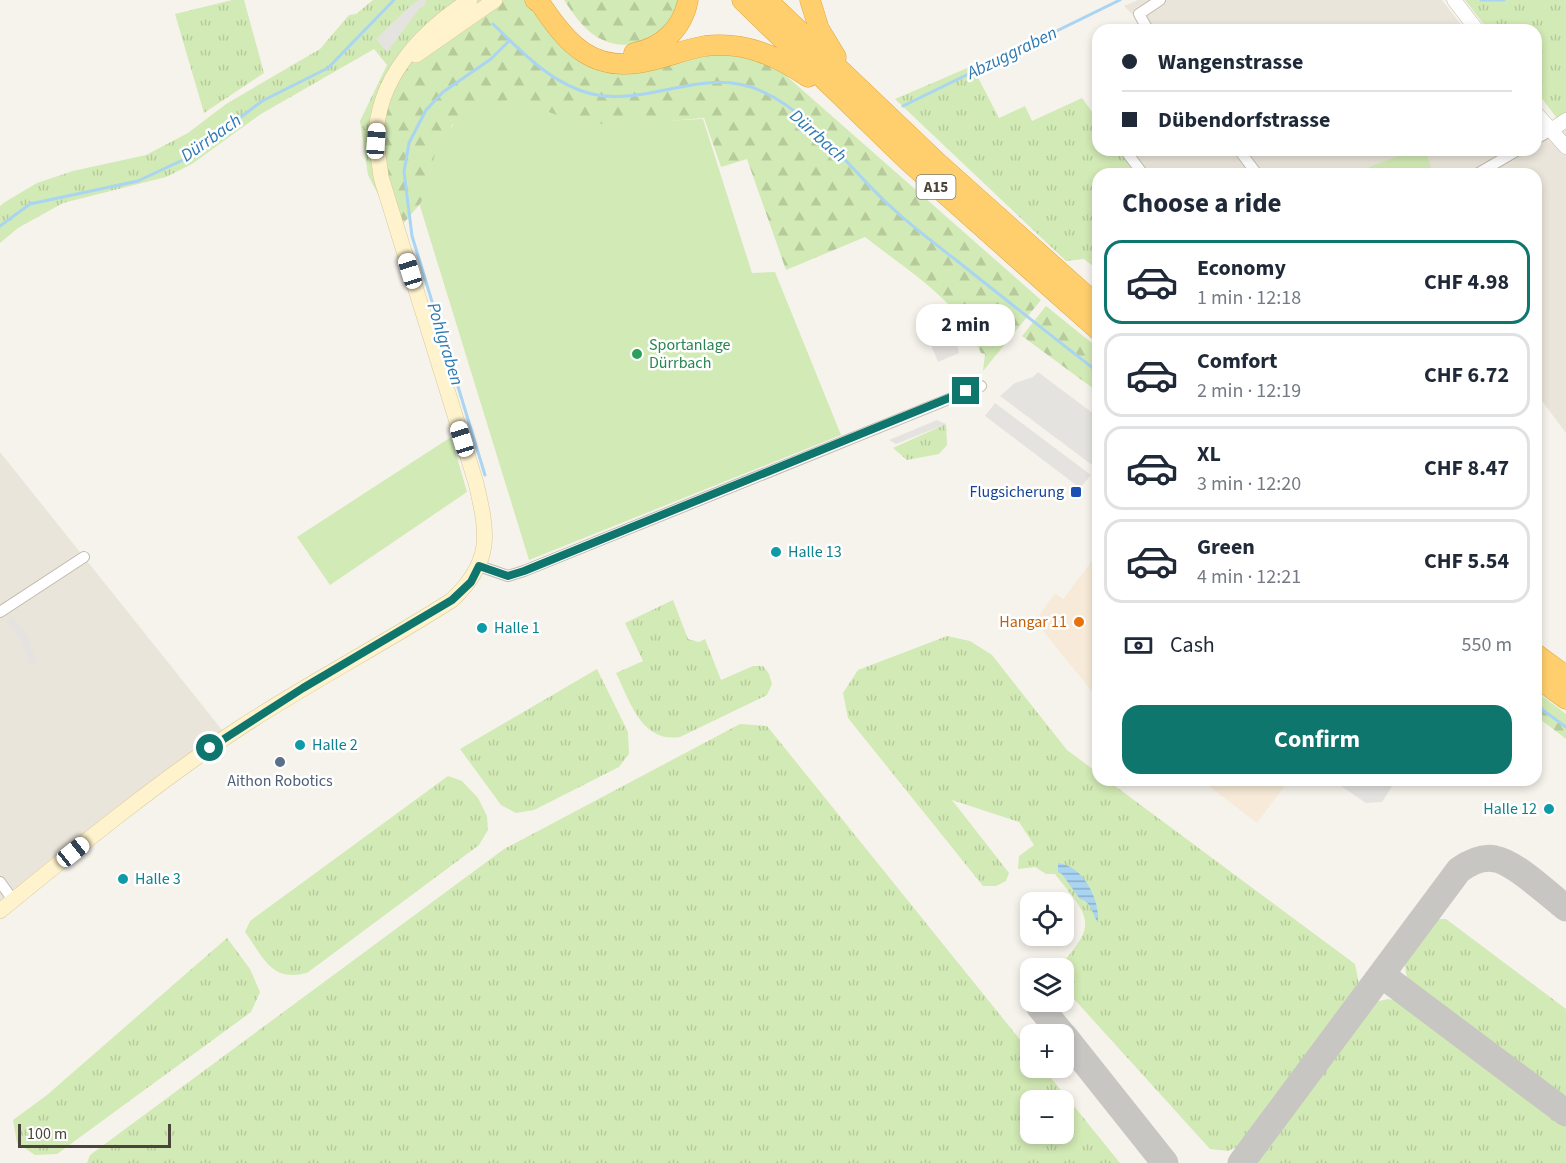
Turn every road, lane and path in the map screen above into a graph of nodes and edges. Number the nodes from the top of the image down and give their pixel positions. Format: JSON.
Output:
{"nodes":[{"id":1,"x":470,"y":0,"type":"edge"},
{"id":2,"x":495,"y":0,"type":"edge"},
{"id":3,"x":688,"y":0,"type":"edge"},
{"id":4,"x":742,"y":0,"type":"edge"},
{"id":5,"x":767,"y":0,"type":"edge"},
{"id":6,"x":810,"y":0,"type":"edge"},
{"id":7,"x":1160,"y":0,"type":"edge"},
{"id":8,"x":1454,"y":0,"type":"edge"},
{"id":9,"x":546,"y":2,"type":"edge"},
{"id":10,"x":1145,"y":24,"type":"edge"},
{"id":11,"x":1472,"y":24,"type":"edge"},
{"id":12,"x":399,"y":72,"type":"junction"},
{"id":13,"x":851,"y":82,"type":"junction"},
{"id":14,"x":864,"y":120,"type":"junction"},
{"id":15,"x":1542,"y":120,"type":"edge"},
{"id":16,"x":1566,"y":120,"type":"edge"},
{"id":17,"x":1551,"y":130,"type":"junction"},
{"id":18,"x":1542,"y":135,"type":"edge"},
{"id":19,"x":1566,"y":147,"type":"edge"},
{"id":20,"x":1508,"y":156,"type":"edge"},
{"id":21,"x":1488,"y":168,"type":"edge"},
{"id":22,"x":1092,"y":301,"type":"edge"},
{"id":23,"x":1092,"y":325,"type":"edge"},
{"id":24,"x":981,"y":386,"type":"dead end"},
{"id":25,"x":84,"y":557,"type":"dead end"},
{"id":26,"x":479,"y":566,"type":"junction"},
{"id":27,"x":0,"y":612,"type":"edge"},
{"id":28,"x":1542,"y":658,"type":"edge"},
{"id":29,"x":1566,"y":676,"type":"edge"},
{"id":30,"x":1542,"y":681,"type":"edge"},
{"id":31,"x":1566,"y":699,"type":"edge"},
{"id":32,"x":0,"y":882,"type":"edge"},
{"id":33,"x":13,"y":900,"type":"junction"},
{"id":34,"x":0,"y":911,"type":"edge"}],
"edges":[{"from":1,"to":12,"type":"main road"},
{"from":2,"to":12,"type":"main road"},
{"from":3,"to":9,"type":"highway"},
{"from":4,"to":14,"type":"highway","number":"A15"},
{"from":5,"to":13,"type":"highway","number":"A15"},
{"from":6,"to":13,"type":"highway"},
{"from":7,"to":10,"type":"street"},
{"from":8,"to":11,"type":"street"},
{"from":9,"to":14,"type":"highway"},
{"from":12,"to":26,"type":"main road"},
{"from":13,"to":22,"type":"highway","number":"A15"},
{"from":14,"to":23,"type":"highway","number":"A15"},
{"from":15,"to":17,"type":"street"},
{"from":16,"to":17,"type":"street"},
{"from":17,"to":18,"type":"street"},
{"from":17,"to":19,"type":"street"},
{"from":20,"to":21,"type":"street"},
{"from":24,"to":26,"type":"street"},
{"from":25,"to":27,"type":"street"},
{"from":26,"to":33,"type":"main road"},
{"from":28,"to":29,"type":"highway"},
{"from":30,"to":31,"type":"highway"},
{"from":32,"to":33,"type":"street"},
{"from":33,"to":34,"type":"main road"}]}
